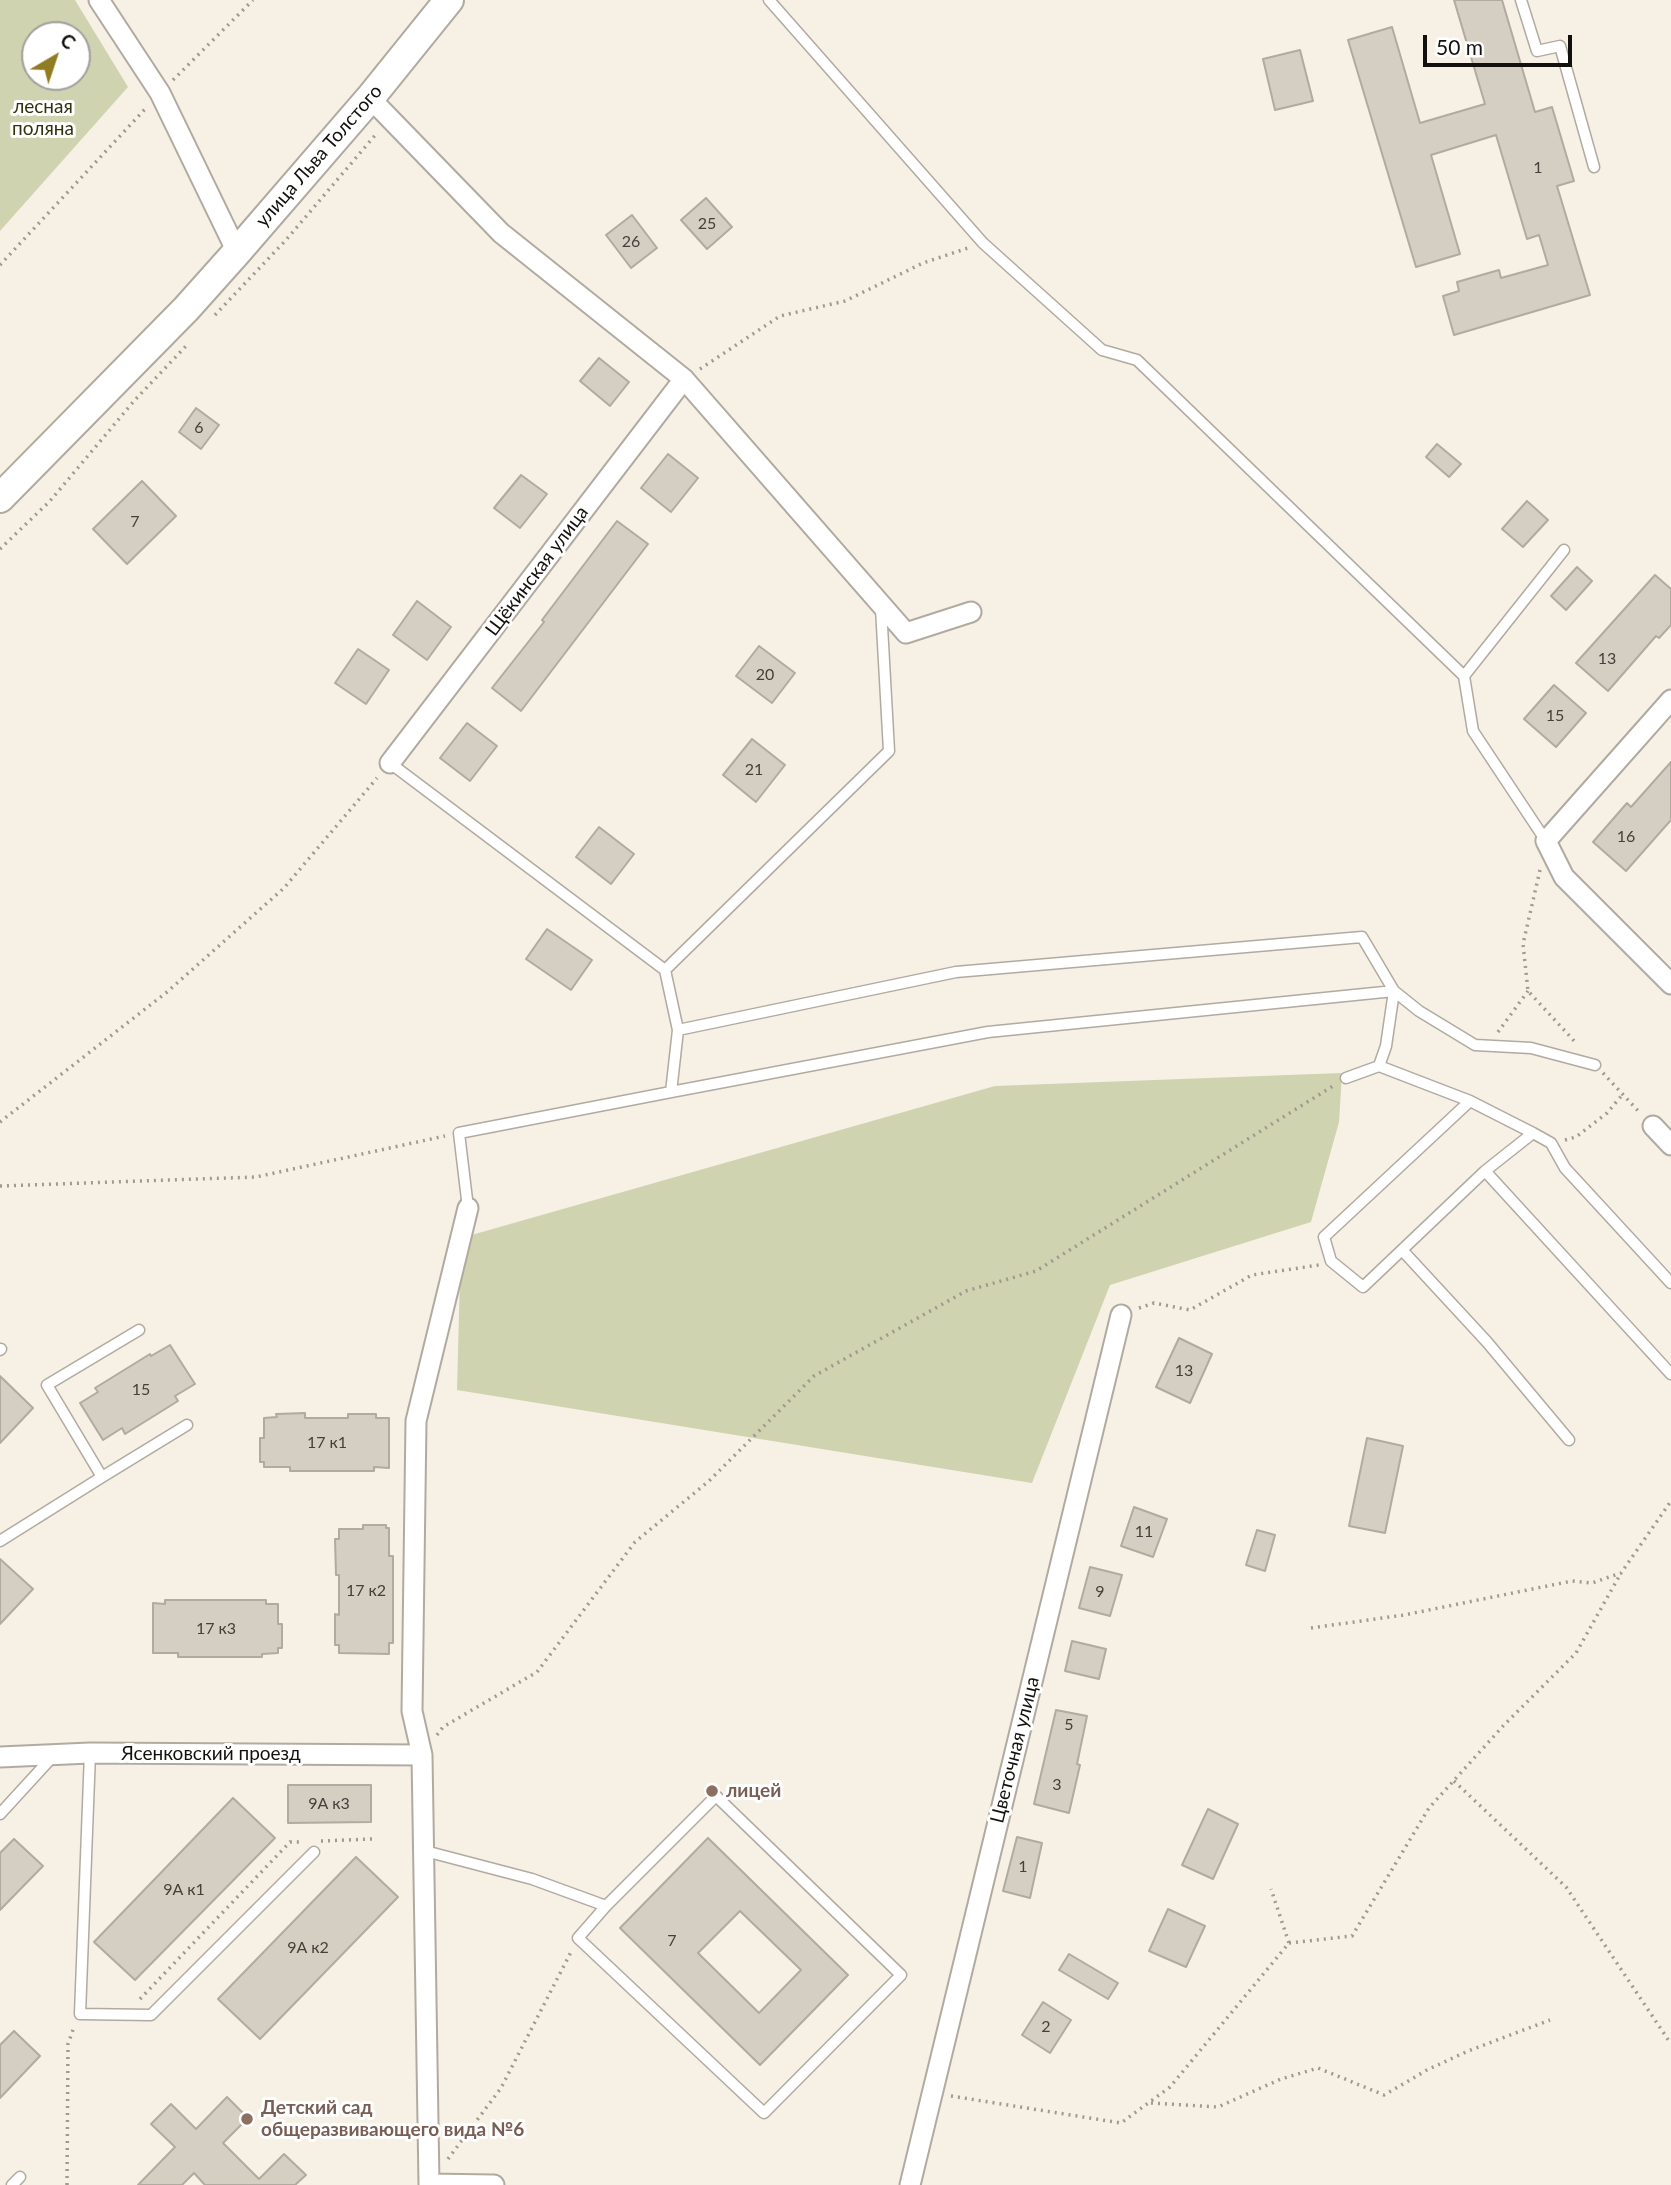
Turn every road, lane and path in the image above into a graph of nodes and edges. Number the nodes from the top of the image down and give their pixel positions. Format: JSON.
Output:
{"nodes":[{"id":1,"x":99,"y":0,"type":"edge"},
{"id":2,"x":253,"y":0,"type":"edge"},
{"id":3,"x":449,"y":0,"type":"edge"},
{"id":4,"x":769,"y":0,"type":"edge"},
{"id":5,"x":1521,"y":0,"type":"edge"},
{"id":6,"x":160,"y":93,"type":"junction"},
{"id":7,"x":380,"y":108,"type":"junction"},
{"id":8,"x":1594,"y":167,"type":"dead end"},
{"id":9,"x":983,"y":243,"type":"junction"},
{"id":10,"x":237,"y":252,"type":"junction"},
{"id":11,"x":0,"y":265,"type":"edge"},
{"id":12,"x":198,"y":314,"type":"junction"},
{"id":13,"x":191,"y":340,"type":"dead end"},
{"id":14,"x":684,"y":379,"type":"junction"},
{"id":15,"x":0,"y":498,"type":"edge"},
{"id":16,"x":0,"y":549,"type":"edge"},
{"id":17,"x":1564,"y":550,"type":"dead end"},
{"id":18,"x":881,"y":604,"type":"junction"},
{"id":19,"x":971,"y":612,"type":"dead end"},
{"id":20,"x":1464,"y":676,"type":"junction"},
{"id":21,"x":1671,"y":700,"type":"edge"},
{"id":22,"x":390,"y":763,"type":"junction"},
{"id":23,"x":1546,"y":841,"type":"junction"},
{"id":24,"x":665,"y":970,"type":"junction"},
{"id":25,"x":1671,"y":984,"type":"edge"},
{"id":26,"x":1394,"y":991,"type":"junction"},
{"id":27,"x":1528,"y":991,"type":"junction"},
{"id":28,"x":678,"y":1030,"type":"junction"},
{"id":29,"x":1475,"y":1045,"type":"junction"},
{"id":30,"x":1595,"y":1065,"type":"junction"},
{"id":31,"x":1379,"y":1066,"type":"junction"},
{"id":32,"x":1346,"y":1078,"type":"joint"},
{"id":33,"x":671,"y":1093,"type":"junction"},
{"id":34,"x":1623,"y":1094,"type":"junction"},
{"id":35,"x":1470,"y":1101,"type":"junction"},
{"id":36,"x":0,"y":1122,"type":"edge"},
{"id":37,"x":1653,"y":1126,"type":"joint"},
{"id":38,"x":459,"y":1133,"type":"junction"},
{"id":39,"x":1533,"y":1133,"type":"junction"},
{"id":40,"x":1551,"y":1143,"type":"junction"},
{"id":41,"x":1671,"y":1145,"type":"edge"},
{"id":42,"x":1485,"y":1171,"type":"junction"},
{"id":43,"x":0,"y":1186,"type":"edge"},
{"id":44,"x":468,"y":1208,"type":"joint"},
{"id":45,"x":1402,"y":1250,"type":"junction"},
{"id":46,"x":1321,"y":1265,"type":"dead end"},
{"id":47,"x":1671,"y":1283,"type":"edge"},
{"id":48,"x":1121,"y":1315,"type":"joint"},
{"id":49,"x":139,"y":1330,"type":"dead end"},
{"id":50,"x":1671,"y":1374,"type":"edge"},
{"id":51,"x":187,"y":1425,"type":"dead end"},
{"id":52,"x":1569,"y":1440,"type":"dead end"},
{"id":53,"x":102,"y":1477,"type":"junction"},
{"id":54,"x":1671,"y":1501,"type":"edge"},
{"id":55,"x":0,"y":1541,"type":"edge"},
{"id":56,"x":1622,"y":1573,"type":"junction"},
{"id":57,"x":1311,"y":1628,"type":"dead end"},
{"id":58,"x":90,"y":1754,"type":"junction"},
{"id":59,"x":54,"y":1755,"type":"junction"},
{"id":60,"x":422,"y":1755,"type":"junction"},
{"id":61,"x":0,"y":1757,"type":"edge"},
{"id":62,"x":1454,"y":1781,"type":"junction"},
{"id":63,"x":0,"y":1814,"type":"edge"},
{"id":64,"x":372,"y":1839,"type":"dead end"},
{"id":65,"x":304,"y":1842,"type":"dead end"},
{"id":66,"x":315,"y":1846,"type":"joint"},
{"id":67,"x":425,"y":1851,"type":"junction"},
{"id":68,"x":1271,"y":1889,"type":"dead end"},
{"id":69,"x":606,"y":1906,"type":"junction"},
{"id":70,"x":578,"y":1938,"type":"junction"},
{"id":71,"x":1289,"y":1942,"type":"junction"},
{"id":72,"x":135,"y":2004,"type":"dead end"},
{"id":73,"x":80,"y":2014,"type":"junction"},
{"id":74,"x":1550,"y":2020,"type":"dead end"},
{"id":75,"x":1671,"y":2045,"type":"edge"},
{"id":76,"x":932,"y":2093,"type":"junction"},
{"id":77,"x":1149,"y":2103,"type":"junction"},
{"id":78,"x":20,"y":2177,"type":"dead end"},
{"id":79,"x":12,"y":2185,"type":"edge"},
{"id":80,"x":66,"y":2185,"type":"edge"},
{"id":81,"x":429,"y":2185,"type":"edge"},
{"id":82,"x":494,"y":2185,"type":"edge"},
{"id":83,"x":910,"y":2185,"type":"edge"}],
"edges":[{"from":1,"to":6,"type":"street"},
{"from":2,"to":6,"type":"path"},
{"from":3,"to":7,"type":"main road","name":"улица Льва Толстого"},
{"from":4,"to":9,"type":"lane"},
{"from":5,"to":8,"type":"lane"},
{"from":6,"to":10,"type":"street"},
{"from":6,"to":11,"type":"path"},
{"from":7,"to":10,"type":"main road","name":"улица Льва Толстого"},
{"from":7,"to":12,"type":"path"},
{"from":7,"to":14,"type":"street"},
{"from":9,"to":14,"type":"path"},
{"from":9,"to":20,"type":"lane"},
{"from":10,"to":12,"type":"main road","name":"улица Льва Толстого"},
{"from":12,"to":15,"type":"main road","name":"улица Льва Толстого"},
{"from":13,"to":16,"type":"path"},
{"from":14,"to":18,"type":"street"},
{"from":14,"to":22,"type":"street","name":"Щёкинская улица"},
{"from":17,"to":20,"type":"lane"},
{"from":18,"to":19,"type":"street"},
{"from":18,"to":24,"type":"lane"},
{"from":20,"to":23,"type":"lane"},
{"from":21,"to":23,"type":"street"},
{"from":22,"to":24,"type":"lane"},
{"from":22,"to":36,"type":"path"},
{"from":23,"to":25,"type":"street"},
{"from":23,"to":27,"type":"path"},
{"from":24,"to":28,"type":"lane"},
{"from":26,"to":28,"type":"lane"},
{"from":26,"to":29,"type":"lane"},
{"from":26,"to":31,"type":"lane"},
{"from":26,"to":33,"type":"lane"},
{"from":27,"to":29,"type":"path"},
{"from":27,"to":30,"type":"path"},
{"from":28,"to":33,"type":"lane"},
{"from":29,"to":30,"type":"lane"},
{"from":30,"to":34,"type":"path"},
{"from":31,"to":32,"type":"lane"},
{"from":31,"to":35,"type":"lane"},
{"from":32,"to":60,"type":"path"},
{"from":33,"to":38,"type":"lane"},
{"from":34,"to":37,"type":"path"},
{"from":34,"to":40,"type":"path"},
{"from":35,"to":39,"type":"lane"},
{"from":35,"to":45,"type":"lane"},
{"from":37,"to":41,"type":"street"},
{"from":38,"to":43,"type":"path"},
{"from":38,"to":44,"type":"lane"},
{"from":39,"to":40,"type":"lane"},
{"from":39,"to":42,"type":"lane"},
{"from":40,"to":47,"type":"lane"},
{"from":42,"to":45,"type":"lane"},
{"from":42,"to":50,"type":"lane"},
{"from":44,"to":60,"type":"street"},
{"from":45,"to":52,"type":"lane"},
{"from":46,"to":48,"type":"path"},
{"from":48,"to":76,"type":"street","name":"Цветочная улица"},
{"from":49,"to":53,"type":"lane"},
{"from":51,"to":53,"type":"lane"},
{"from":53,"to":55,"type":"lane"},
{"from":54,"to":56,"type":"path"},
{"from":56,"to":57,"type":"path"},
{"from":56,"to":62,"type":"path"},
{"from":58,"to":59,"type":"street","name":"Ясенковский проезд"},
{"from":58,"to":60,"type":"street","name":"Ясенковский проезд"},
{"from":58,"to":73,"type":"lane"},
{"from":59,"to":61,"type":"street","name":"Ясенковский проезд"},
{"from":59,"to":63,"type":"lane"},
{"from":60,"to":67,"type":"street"},
{"from":62,"to":71,"type":"path"},
{"from":62,"to":75,"type":"path"},
{"from":64,"to":66,"type":"path"},
{"from":65,"to":72,"type":"path"},
{"from":66,"to":73,"type":"lane"},
{"from":67,"to":69,"type":"lane"},
{"from":67,"to":81,"type":"street"},
{"from":68,"to":71,"type":"path"},
{"from":69,"to":70,"type":"lane"},
{"from":69,"to":70,"type":"lane"},
{"from":70,"to":81,"type":"path"},
{"from":71,"to":77,"type":"path"},
{"from":73,"to":80,"type":"path"},
{"from":74,"to":77,"type":"path"},
{"from":76,"to":77,"type":"path"},
{"from":76,"to":83,"type":"street","name":"Цветочная улица"},
{"from":78,"to":79,"type":"lane"},
{"from":81,"to":82,"type":"street"}]}
